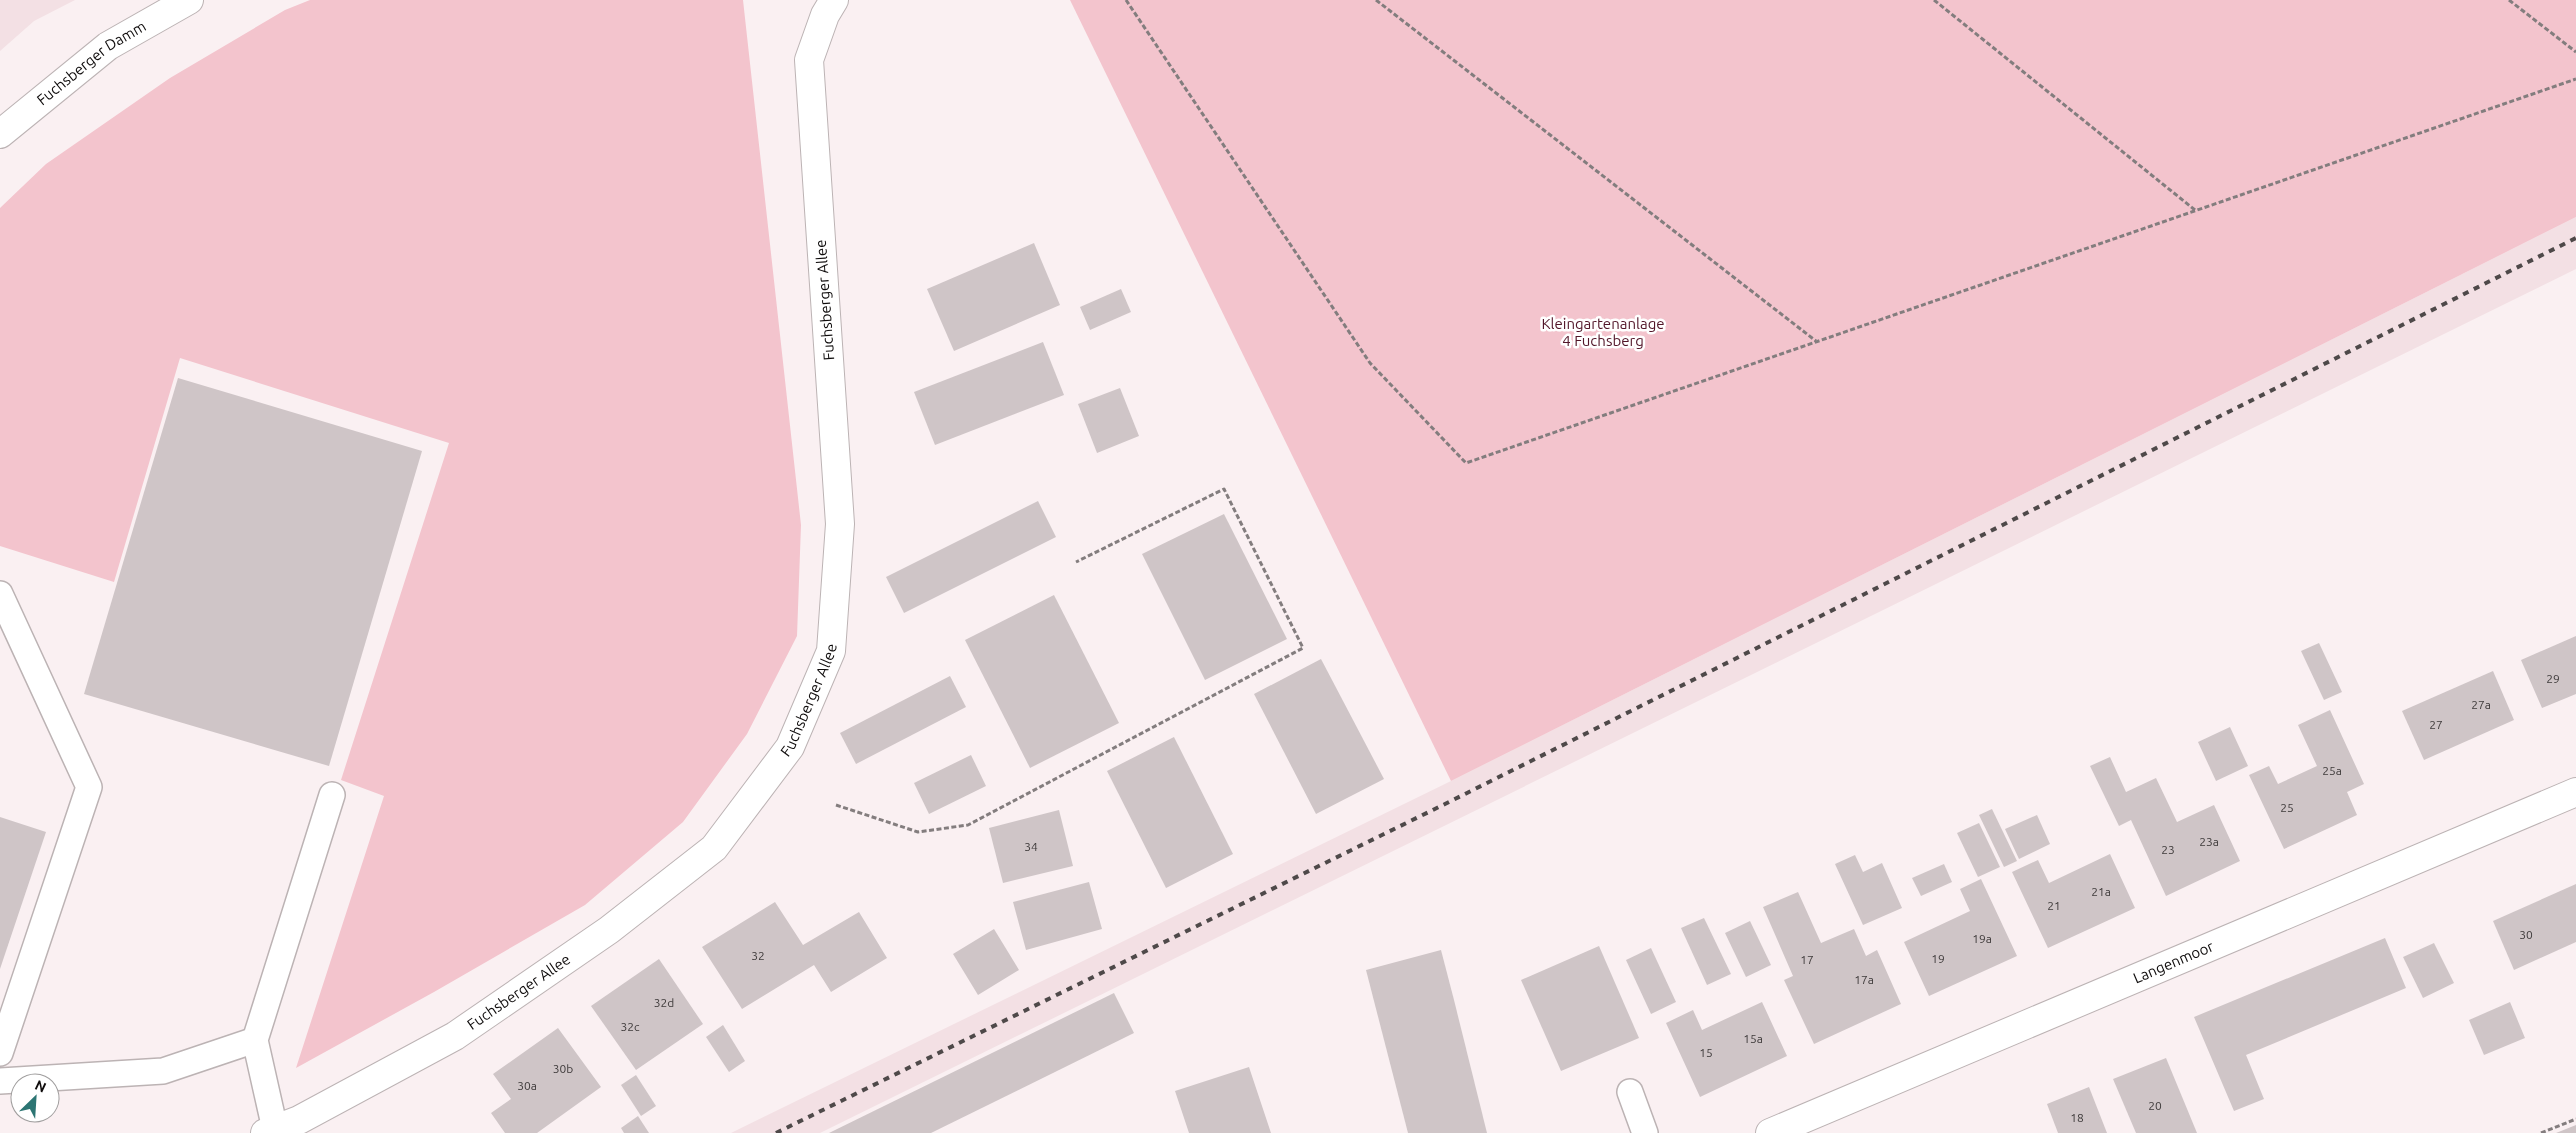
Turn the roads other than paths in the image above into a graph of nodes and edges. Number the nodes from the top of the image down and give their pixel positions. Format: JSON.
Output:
{"nodes":[{"id":1,"x":190,"y":0,"type":"edge"},
{"id":2,"x":834,"y":0,"type":"edge"},
{"id":3,"x":0,"y":134,"type":"edge"},
{"id":4,"x":0,"y":594,"type":"edge"},
{"id":5,"x":2576,"y":792,"type":"edge"},
{"id":6,"x":332,"y":795,"type":"dead end"},
{"id":7,"x":255,"y":1040,"type":"junction"},
{"id":8,"x":0,"y":1053,"type":"edge"},
{"id":9,"x":0,"y":1081,"type":"edge"},
{"id":10,"x":1630,"y":1092,"type":"dead end"},
{"id":11,"x":270,"y":1131,"type":"edge"},
{"id":12,"x":1645,"y":1133,"type":"edge"},
{"id":13,"x":1770,"y":1133,"type":"edge"}],
"edges":[{"from":1,"to":3,"type":"street","name":"Fuchsberger Damm"},
{"from":2,"to":11,"type":"street","name":"Fuchsberger Allee"},
{"from":4,"to":8,"type":"lane"},
{"from":5,"to":13,"type":"street","name":"Langenmoor"},
{"from":6,"to":7,"type":"lane"},
{"from":7,"to":9,"type":"lane"},
{"from":7,"to":11,"type":"lane"},
{"from":10,"to":12,"type":"lane"}]}
